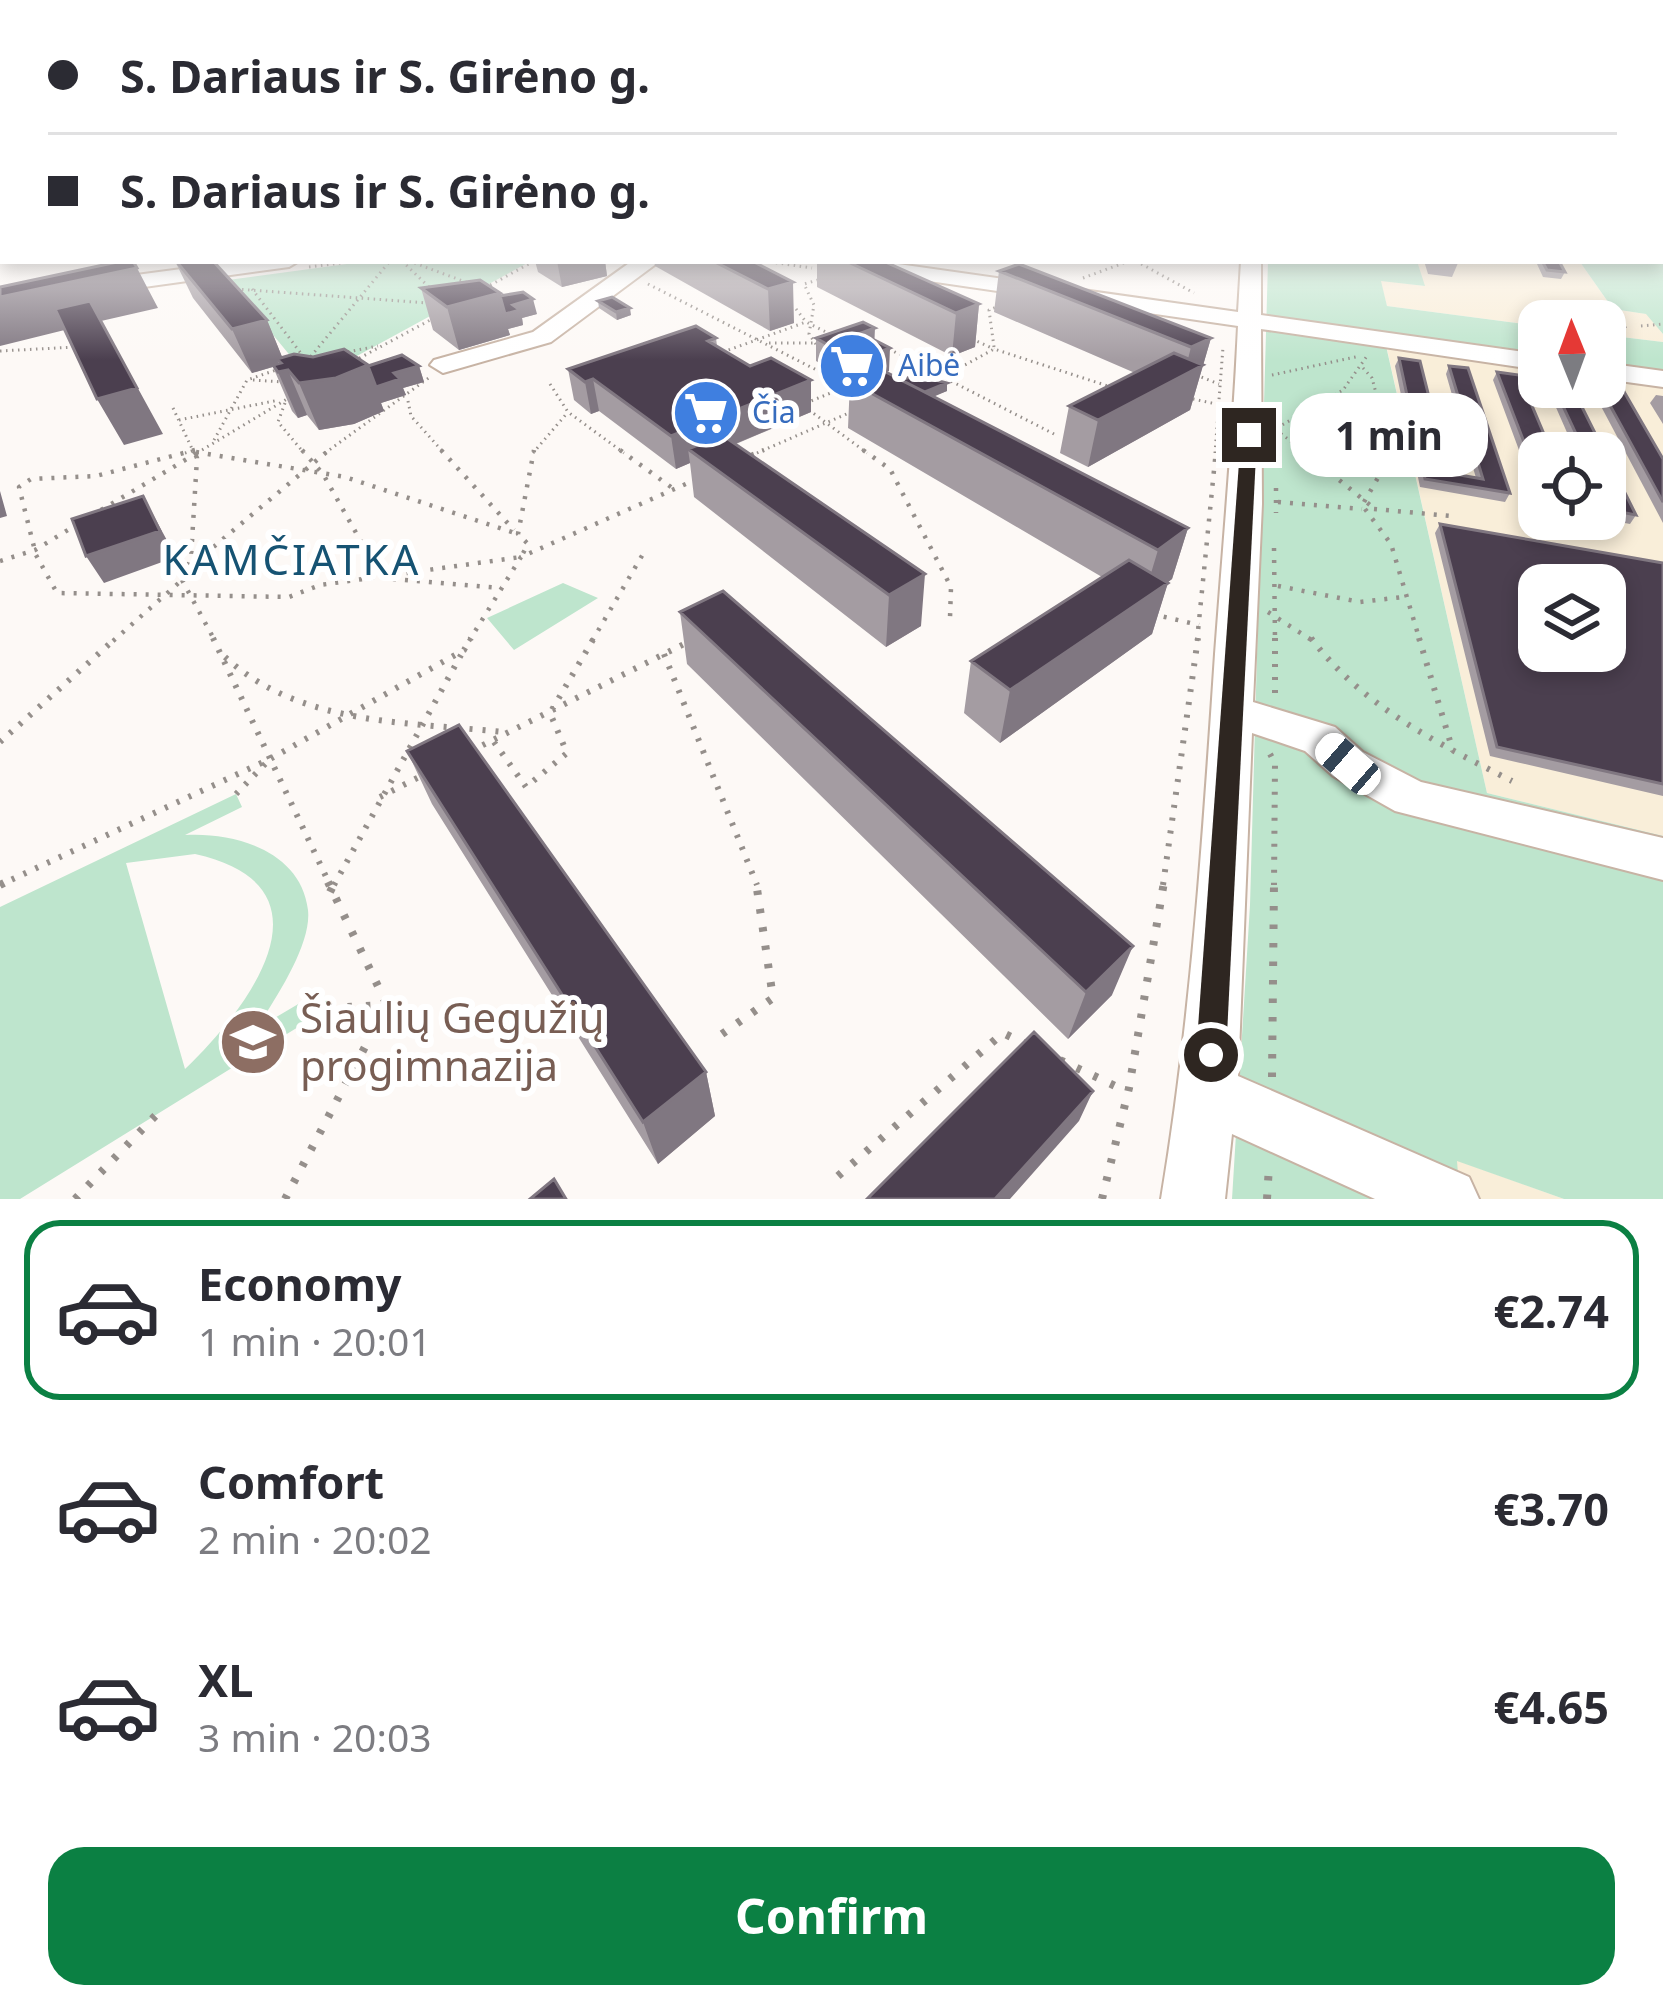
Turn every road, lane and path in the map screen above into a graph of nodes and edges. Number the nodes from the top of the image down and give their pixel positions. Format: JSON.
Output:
{"nodes":[{"id":1,"x":267,"y":264,"type":"edge"},
{"id":2,"x":387,"y":264,"type":"edge"},
{"id":3,"x":405,"y":264,"type":"edge"},
{"id":4,"x":417,"y":264,"type":"edge"},
{"id":5,"x":529,"y":264,"type":"edge"},
{"id":6,"x":645,"y":264,"type":"edge"},
{"id":7,"x":785,"y":264,"type":"edge"},
{"id":8,"x":1251,"y":264,"type":"edge"},
{"id":9,"x":827,"y":270,"type":"edge"},
{"id":10,"x":627,"y":274,"type":"junction"},
{"id":11,"x":244,"y":279,"type":"dead end"},
{"id":12,"x":233,"y":289,"type":"edge"},
{"id":13,"x":252,"y":289,"type":"junction"},
{"id":14,"x":484,"y":289,"type":"junction"},
{"id":15,"x":434,"y":291,"type":"edge"},
{"id":16,"x":1047,"y":291,"type":"junction"},
{"id":17,"x":504,"y":293,"type":"edge"},
{"id":18,"x":360,"y":298,"type":"junction"},
{"id":19,"x":0,"y":300,"type":"edge"},
{"id":20,"x":447,"y":304,"type":"edge"},
{"id":21,"x":796,"y":309,"type":"edge"},
{"id":22,"x":434,"y":317,"type":"edge"},
{"id":23,"x":806,"y":322,"type":"junction"},
{"id":24,"x":1663,"y":324,"type":"edge"},
{"id":25,"x":1641,"y":326,"type":"dead end"},
{"id":26,"x":970,"y":332,"type":"edge"},
{"id":27,"x":753,"y":340,"type":"junction"},
{"id":28,"x":746,"y":343,"type":"junction"},
{"id":29,"x":766,"y":343,"type":"junction"},
{"id":30,"x":811,"y":343,"type":"junction"},
{"id":31,"x":829,"y":343,"type":"edge"},
{"id":32,"x":847,"y":343,"type":"edge"},
{"id":33,"x":384,"y":344,"type":"junction"},
{"id":34,"x":88,"y":346,"type":"edge"},
{"id":35,"x":1373,"y":346,"type":"junction"},
{"id":36,"x":886,"y":347,"type":"edge"},
{"id":37,"x":835,"y":348,"type":"edge"},
{"id":38,"x":994,"y":349,"type":"junction"},
{"id":39,"x":0,"y":351,"type":"edge"},
{"id":40,"x":307,"y":360,"type":"junction"},
{"id":41,"x":1518,"y":360,"type":"edge"},
{"id":42,"x":738,"y":363,"type":"edge"},
{"id":43,"x":345,"y":365,"type":"edge"},
{"id":44,"x":443,"y":365,"type":"joint"},
{"id":45,"x":316,"y":368,"type":"edge"},
{"id":46,"x":1180,"y":368,"type":"edge"},
{"id":47,"x":1227,"y":368,"type":"junction"},
{"id":48,"x":1364,"y":368,"type":"junction"},
{"id":49,"x":1626,"y":374,"type":"edge"},
{"id":50,"x":943,"y":377,"type":"junction"},
{"id":51,"x":1662,"y":379,"type":"edge"},
{"id":52,"x":247,"y":380,"type":"junction"},
{"id":53,"x":550,"y":384,"type":"dead end"},
{"id":54,"x":848,"y":386,"type":"junction"},
{"id":55,"x":1117,"y":389,"type":"edge"},
{"id":56,"x":860,"y":390,"type":"edge"},
{"id":57,"x":298,"y":393,"type":"edge"},
{"id":58,"x":286,"y":400,"type":"junction"},
{"id":59,"x":407,"y":400,"type":"junction"},
{"id":60,"x":233,"y":406,"type":"junction"},
{"id":61,"x":173,"y":408,"type":"dead end"},
{"id":62,"x":860,"y":408,"type":"edge"},
{"id":63,"x":568,"y":412,"type":"junction"},
{"id":64,"x":179,"y":420,"type":"junction"},
{"id":65,"x":825,"y":423,"type":"junction"},
{"id":66,"x":1054,"y":434,"type":"dead end"},
{"id":67,"x":212,"y":443,"type":"junction"},
{"id":68,"x":196,"y":451,"type":"junction"},
{"id":69,"x":747,"y":457,"type":"edge"},
{"id":70,"x":312,"y":462,"type":"junction"},
{"id":71,"x":298,"y":472,"type":"junction"},
{"id":72,"x":710,"y":473,"type":"edge"},
{"id":73,"x":322,"y":474,"type":"junction"},
{"id":74,"x":675,"y":490,"type":"junction"},
{"id":75,"x":1364,"y":506,"type":"junction"},
{"id":76,"x":1270,"y":509,"type":"junction"},
{"id":77,"x":1451,"y":517,"type":"dead end"},
{"id":78,"x":518,"y":534,"type":"junction"},
{"id":79,"x":35,"y":550,"type":"junction"},
{"id":80,"x":643,"y":554,"type":"dead end"},
{"id":81,"x":520,"y":557,"type":"junction"},
{"id":82,"x":2,"y":561,"type":"edge"},
{"id":83,"x":186,"y":570,"type":"junction"},
{"id":84,"x":380,"y":578,"type":"junction"},
{"id":85,"x":182,"y":580,"type":"junction"},
{"id":86,"x":1278,"y":586,"type":"junction"},
{"id":87,"x":501,"y":588,"type":"junction"},
{"id":88,"x":188,"y":592,"type":"junction"},
{"id":89,"x":165,"y":593,"type":"junction"},
{"id":90,"x":1237,"y":597,"type":"junction"},
{"id":91,"x":1403,"y":597,"type":"junction"},
{"id":92,"x":1135,"y":610,"type":"edge"},
{"id":93,"x":950,"y":618,"type":"dead end"},
{"id":94,"x":1278,"y":618,"type":"junction"},
{"id":95,"x":1199,"y":625,"type":"junction"},
{"id":96,"x":706,"y":633,"type":"edge"},
{"id":97,"x":464,"y":650,"type":"junction"},
{"id":98,"x":222,"y":653,"type":"junction"},
{"id":99,"x":664,"y":654,"type":"junction"},
{"id":100,"x":550,"y":712,"type":"junction"},
{"id":101,"x":349,"y":717,"type":"junction"},
{"id":102,"x":1250,"y":717,"type":"junction"},
{"id":103,"x":423,"y":722,"type":"junction"},
{"id":104,"x":508,"y":733,"type":"junction"},
{"id":105,"x":493,"y":740,"type":"junction"},
{"id":106,"x":0,"y":742,"type":"edge"},
{"id":107,"x":1453,"y":751,"type":"junction"},
{"id":108,"x":270,"y":759,"type":"junction"},
{"id":109,"x":455,"y":759,"type":"edge"},
{"id":110,"x":436,"y":768,"type":"edge"},
{"id":111,"x":1512,"y":781,"type":"dead end"},
{"id":112,"x":236,"y":794,"type":"dead end"},
{"id":113,"x":380,"y":797,"type":"junction"},
{"id":114,"x":1663,"y":859,"type":"edge"},
{"id":115,"x":0,"y":886,"type":"edge"},
{"id":116,"x":330,"y":892,"type":"junction"},
{"id":117,"x":387,"y":1005,"type":"junction"},
{"id":118,"x":329,"y":1008,"type":"dead end"},
{"id":119,"x":722,"y":1034,"type":"dead end"},
{"id":120,"x":1128,"y":1093,"type":"junction"},
{"id":121,"x":1208,"y":1093,"type":"junction"},
{"id":122,"x":158,"y":1113,"type":"dead end"},
{"id":123,"x":1272,"y":1121,"type":"junction"},
{"id":124,"x":838,"y":1176,"type":"dead end"},
{"id":125,"x":75,"y":1199,"type":"edge"},
{"id":126,"x":285,"y":1199,"type":"edge"},
{"id":127,"x":1102,"y":1199,"type":"edge"},
{"id":128,"x":1193,"y":1199,"type":"edge"},
{"id":129,"x":1267,"y":1199,"type":"edge"},
{"id":130,"x":1448,"y":1199,"type":"edge"}],
"edges":[{"from":1,"to":19,"type":"street"},
{"from":2,"to":18,"type":"path"},
{"from":3,"to":15,"type":"path"},
{"from":4,"to":14,"type":"path"},
{"from":5,"to":14,"type":"path"},
{"from":6,"to":10,"type":"street"},
{"from":7,"to":9,"type":"path"},
{"from":8,"to":47,"type":"street"},
{"from":9,"to":16,"type":"street"},
{"from":9,"to":23,"type":"path"},
{"from":10,"to":27,"type":"path"},
{"from":10,"to":44,"type":"street"},
{"from":11,"to":13,"type":"path"},
{"from":12,"to":13,"type":"path"},
{"from":13,"to":18,"type":"path"},
{"from":13,"to":40,"type":"path"},
{"from":14,"to":17,"type":"path"},
{"from":16,"to":38,"type":"path"},
{"from":16,"to":47,"type":"street"},
{"from":18,"to":20,"type":"path"},
{"from":18,"to":40,"type":"path"},
{"from":21,"to":23,"type":"path"},
{"from":22,"to":33,"type":"path"},
{"from":23,"to":27,"type":"path"},
{"from":23,"to":30,"type":"path"},
{"from":23,"to":32,"type":"path"},
{"from":24,"to":25,"type":"path"},
{"from":26,"to":38,"type":"path"},
{"from":27,"to":28,"type":"path"},
{"from":27,"to":29,"type":"path"},
{"from":28,"to":29,"type":"path"},
{"from":28,"to":42,"type":"path"},
{"from":29,"to":30,"type":"path"},
{"from":29,"to":54,"type":"path"},
{"from":30,"to":31,"type":"path"},
{"from":30,"to":37,"type":"path"},
{"from":33,"to":40,"type":"path"},
{"from":33,"to":43,"type":"path"},
{"from":34,"to":39,"type":"path"},
{"from":35,"to":41,"type":"street"},
{"from":35,"to":47,"type":"street"},
{"from":35,"to":47,"type":"path"},
{"from":35,"to":48,"type":"path"},
{"from":36,"to":50,"type":"path"},
{"from":38,"to":50,"type":"path"},
{"from":38,"to":55,"type":"path"},
{"from":40,"to":45,"type":"path"},
{"from":40,"to":52,"type":"path"},
{"from":44,"to":59,"type":"path"},
{"from":46,"to":47,"type":"path"},
{"from":47,"to":76,"type":"street"},
{"from":47,"to":95,"type":"path"},
{"from":48,"to":75,"type":"path"},
{"from":48,"to":75,"type":"path"},
{"from":49,"to":51,"type":"street"},
{"from":50,"to":66,"type":"path"},
{"from":52,"to":58,"type":"path"},
{"from":52,"to":60,"type":"path"},
{"from":53,"to":63,"type":"path"},
{"from":54,"to":56,"type":"path"},
{"from":54,"to":65,"type":"path"},
{"from":57,"to":58,"type":"path"},
{"from":58,"to":60,"type":"path"},
{"from":58,"to":67,"type":"path"},
{"from":58,"to":70,"type":"path"},
{"from":59,"to":70,"type":"path"},
{"from":59,"to":78,"type":"path"},
{"from":60,"to":64,"type":"path"},
{"from":60,"to":67,"type":"path"},
{"from":61,"to":64,"type":"path"},
{"from":62,"to":65,"type":"path"},
{"from":63,"to":74,"type":"path"},
{"from":63,"to":78,"type":"path"},
{"from":64,"to":68,"type":"path"},
{"from":65,"to":69,"type":"path"},
{"from":65,"to":93,"type":"path"},
{"from":67,"to":68,"type":"path"},
{"from":68,"to":71,"type":"path"},
{"from":68,"to":79,"type":"path"},
{"from":68,"to":79,"type":"path"},
{"from":68,"to":83,"type":"path"},
{"from":70,"to":71,"type":"path"},
{"from":70,"to":73,"type":"path"},
{"from":71,"to":73,"type":"path"},
{"from":71,"to":83,"type":"path"},
{"from":72,"to":74,"type":"path"},
{"from":73,"to":78,"type":"path"},
{"from":73,"to":84,"type":"path"},
{"from":74,"to":81,"type":"path"},
{"from":75,"to":76,"type":"path"},
{"from":75,"to":77,"type":"path"},
{"from":75,"to":91,"type":"path"},
{"from":76,"to":86,"type":"path"},
{"from":76,"to":90,"type":"street"},
{"from":78,"to":81,"type":"path"},
{"from":79,"to":82,"type":"path"},
{"from":79,"to":89,"type":"path"},
{"from":80,"to":100,"type":"path"},
{"from":81,"to":84,"type":"path"},
{"from":81,"to":87,"type":"path"},
{"from":83,"to":85,"type":"path"},
{"from":84,"to":87,"type":"path"},
{"from":84,"to":88,"type":"path"},
{"from":85,"to":88,"type":"path"},
{"from":85,"to":89,"type":"path"},
{"from":86,"to":91,"type":"path"},
{"from":86,"to":94,"type":"path"},
{"from":87,"to":97,"type":"path"},
{"from":88,"to":89,"type":"path"},
{"from":88,"to":98,"type":"path"},
{"from":89,"to":106,"type":"path"},
{"from":90,"to":94,"type":"path"},
{"from":90,"to":102,"type":"street"},
{"from":91,"to":107,"type":"path"},
{"from":92,"to":95,"type":"path"},
{"from":94,"to":102,"type":"path"},
{"from":94,"to":107,"type":"path"},
{"from":95,"to":120,"type":"path"},
{"from":96,"to":99,"type":"path"},
{"from":97,"to":101,"type":"path"},
{"from":97,"to":103,"type":"path"},
{"from":98,"to":101,"type":"path"},
{"from":98,"to":108,"type":"path"},
{"from":99,"to":100,"type":"path"},
{"from":99,"to":119,"type":"path"},
{"from":100,"to":104,"type":"path"},
{"from":100,"to":105,"type":"path"},
{"from":101,"to":103,"type":"path"},
{"from":101,"to":108,"type":"path"},
{"from":102,"to":114,"type":"street"},
{"from":102,"to":121,"type":"street"},
{"from":102,"to":123,"type":"path"},
{"from":103,"to":104,"type":"path"},
{"from":103,"to":113,"type":"path"},
{"from":104,"to":105,"type":"path"},
{"from":105,"to":109,"type":"path"},
{"from":107,"to":111,"type":"path"},
{"from":108,"to":112,"type":"path"},
{"from":108,"to":115,"type":"path"},
{"from":108,"to":116,"type":"path"},
{"from":110,"to":113,"type":"path"},
{"from":113,"to":116,"type":"path"},
{"from":116,"to":117,"type":"path"},
{"from":117,"to":118,"type":"path"},
{"from":117,"to":126,"type":"path"},
{"from":120,"to":124,"type":"path"},
{"from":120,"to":127,"type":"path"},
{"from":121,"to":123,"type":"street"},
{"from":121,"to":128,"type":"street"},
{"from":122,"to":125,"type":"path"},
{"from":123,"to":129,"type":"path"},
{"from":123,"to":130,"type":"street"}]}
